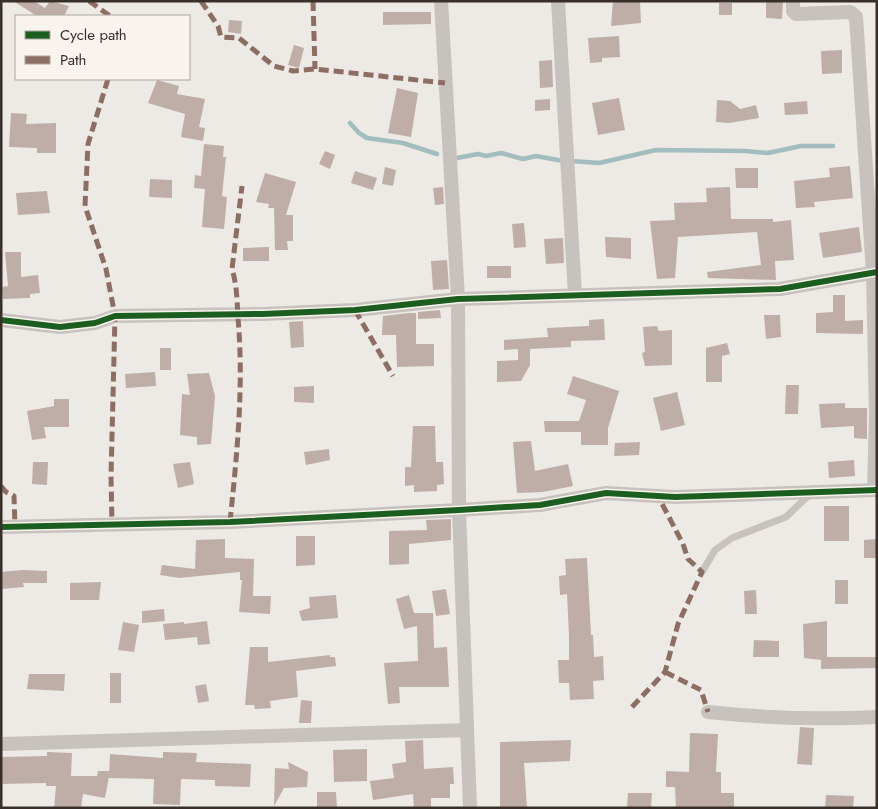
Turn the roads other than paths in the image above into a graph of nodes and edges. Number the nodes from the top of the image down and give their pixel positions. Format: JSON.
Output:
{"nodes":[{"id":1,"x":441,"y":1,"type":"edge"},
{"id":2,"x":558,"y":1,"type":"edge"},
{"id":3,"x":793,"y":1,"type":"edge"},
{"id":4,"x":875,"y":272,"type":"edge"},
{"id":5,"x":575,"y":296,"type":"junction"},
{"id":6,"x":458,"y":299,"type":"junction"},
{"id":7,"x":1,"y":320,"type":"edge"},
{"id":8,"x":875,"y":490,"type":"edge"},
{"id":9,"x":812,"y":492,"type":"junction"},
{"id":10,"x":459,"y":510,"type":"junction"},
{"id":11,"x":1,"y":527,"type":"edge"},
{"id":12,"x":702,"y":572,"type":"dead end"},
{"id":13,"x":708,"y":712,"type":"dead end"},
{"id":14,"x":877,"y":717,"type":"edge"},
{"id":15,"x":467,"y":730,"type":"junction"},
{"id":16,"x":1,"y":744,"type":"edge"},
{"id":17,"x":470,"y":808,"type":"edge"}],
"edges":[{"from":1,"to":6,"type":"street"},
{"from":2,"to":5,"type":"street"},
{"from":3,"to":4,"type":"street"},
{"from":4,"to":5,"type":"street"},
{"from":4,"to":8,"type":"street"},
{"from":5,"to":6,"type":"street"},
{"from":6,"to":7,"type":"street"},
{"from":6,"to":10,"type":"street"},
{"from":8,"to":9,"type":"street"},
{"from":9,"to":10,"type":"street"},
{"from":9,"to":12,"type":"lane"},
{"from":10,"to":11,"type":"street"},
{"from":10,"to":15,"type":"street"},
{"from":13,"to":14,"type":"street"},
{"from":15,"to":16,"type":"street"},
{"from":15,"to":17,"type":"street"}]}
